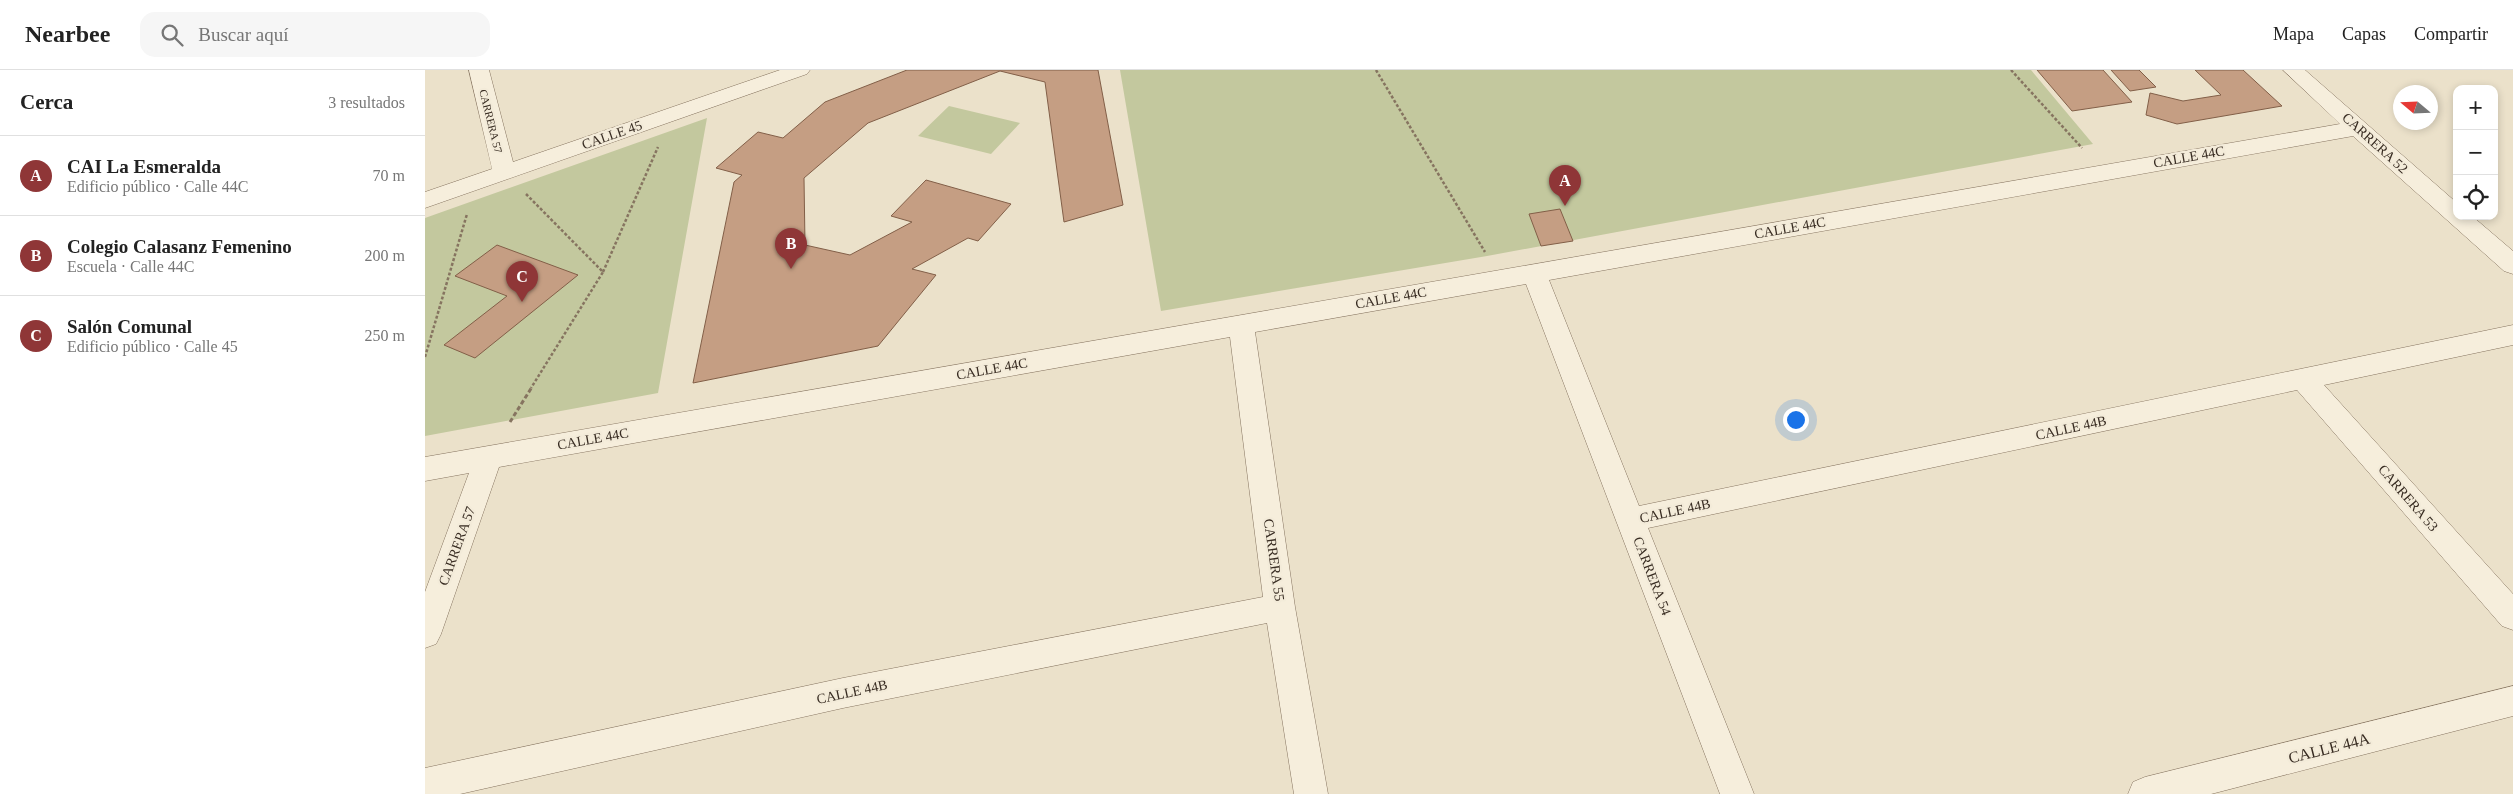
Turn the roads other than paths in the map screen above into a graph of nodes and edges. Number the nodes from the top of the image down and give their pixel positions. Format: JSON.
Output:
{"nodes":[{"id":1,"x":479,"y":70,"type":"edge"},
{"id":2,"x":800,"y":70,"type":"edge"},
{"id":3,"x":2293,"y":70,"type":"edge"},
{"id":4,"x":2357,"y":128,"type":"junction"},
{"id":5,"x":504,"y":173,"type":"junction"},
{"id":6,"x":425,"y":200,"type":"edge"},
{"id":7,"x":2453,"y":212,"type":"edge"},
{"id":8,"x":2462,"y":220,"type":"edge"},
{"id":9,"x":2513,"y":265,"type":"edge"},
{"id":10,"x":1534,"y":273,"type":"junction"},
{"id":11,"x":1241,"y":325,"type":"junction"},
{"id":12,"x":2513,"y":335,"type":"edge"},
{"id":13,"x":2303,"y":379,"type":"junction"},
{"id":14,"x":488,"y":458,"type":"junction"},
{"id":15,"x":425,"y":469,"type":"edge"},
{"id":16,"x":1630,"y":520,"type":"junction"},
{"id":17,"x":1280,"y":607,"type":"junction"},
{"id":18,"x":2513,"y":616,"type":"edge"},
{"id":19,"x":425,"y":634,"type":"edge"},
{"id":20,"x":2513,"y":702,"type":"edge"},
{"id":21,"x":425,"y":785,"type":"edge"},
{"id":22,"x":1311,"y":794,"type":"edge"},
{"id":23,"x":1737,"y":794,"type":"edge"},
{"id":24,"x":2145,"y":794,"type":"edge"}],
"edges":[{"from":1,"to":5,"type":"street","name":"CARRERA 57"},
{"from":2,"to":5,"type":"street","name":"CALLE 45"},
{"from":3,"to":4,"type":"street","name":"CARRERA 52"},
{"from":4,"to":7,"type":"street","name":"CARRERA 52"},
{"from":4,"to":10,"type":"street","name":"CALLE 44C"},
{"from":5,"to":6,"type":"street","name":"CALLE 45"},
{"from":8,"to":9,"type":"street","name":"CARRERA 52"},
{"from":10,"to":11,"type":"street","name":"CALLE 44C"},
{"from":10,"to":16,"type":"street","name":"CARRERA 54"},
{"from":11,"to":14,"type":"street","name":"CALLE 44C"},
{"from":11,"to":17,"type":"street","name":"CARRERA 55"},
{"from":12,"to":13,"type":"street","name":"CALLE 44B"},
{"from":13,"to":16,"type":"street","name":"CALLE 44B"},
{"from":13,"to":18,"type":"street","name":"CARRERA 53"},
{"from":14,"to":15,"type":"street","name":"CALLE 44C"},
{"from":14,"to":19,"type":"street","name":"CARRERA 57"},
{"from":16,"to":23,"type":"street","name":"CARRERA 54"},
{"from":17,"to":21,"type":"street","name":"CALLE 44B"},
{"from":17,"to":22,"type":"street","name":"CARRERA 55"},
{"from":20,"to":24,"type":"street","name":"CALLE 44A"}]}
